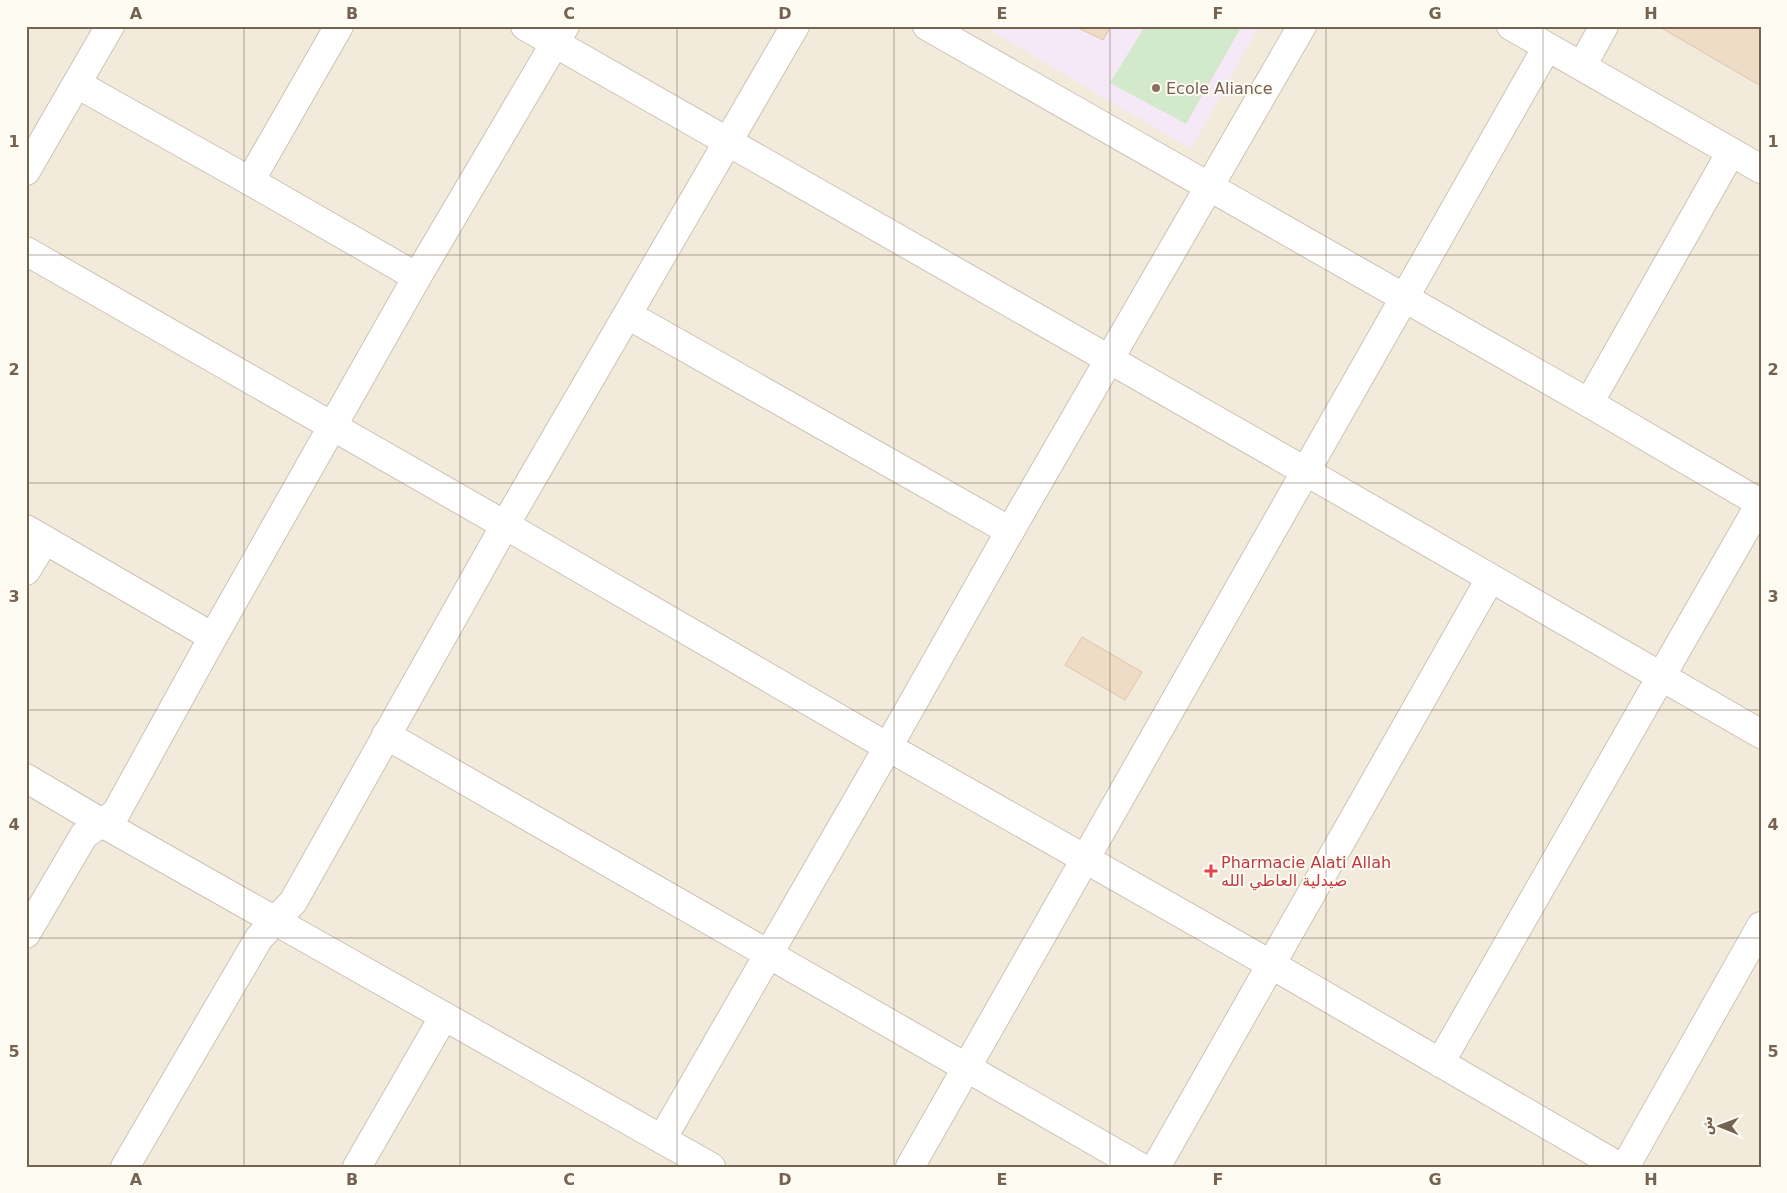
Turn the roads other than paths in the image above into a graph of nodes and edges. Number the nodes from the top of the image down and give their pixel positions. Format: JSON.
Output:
{"nodes":[{"id":1,"x":110,"y":26,"type":"edge"},
{"id":2,"x":339,"y":26,"type":"edge"},
{"id":3,"x":525,"y":26,"type":"edge"},
{"id":4,"x":795,"y":26,"type":"edge"},
{"id":5,"x":927,"y":26,"type":"edge"},
{"id":6,"x":1302,"y":26,"type":"edge"},
{"id":7,"x":1511,"y":26,"type":"edge"},
{"id":8,"x":1604,"y":26,"type":"edge"},
{"id":9,"x":560,"y":35,"type":"edge"},
{"id":10,"x":1547,"y":47,"type":"junction"},
{"id":11,"x":1582,"y":66,"type":"junction"},
{"id":12,"x":77,"y":84,"type":"junction"},
{"id":13,"x":727,"y":142,"type":"junction"},
{"id":14,"x":1731,"y":152,"type":"junction"},
{"id":15,"x":1761,"y":169,"type":"edge"},
{"id":16,"x":26,"y":171,"type":"edge"},
{"id":17,"x":250,"y":180,"type":"junction"},
{"id":18,"x":1210,"y":187,"type":"junction"},
{"id":19,"x":26,"y":251,"type":"edge"},
{"id":20,"x":418,"y":277,"type":"junction"},
{"id":21,"x":1404,"y":298,"type":"junction"},
{"id":22,"x":628,"y":315,"type":"junction"},
{"id":23,"x":1109,"y":360,"type":"junction"},
{"id":24,"x":1589,"y":403,"type":"junction"},
{"id":25,"x":333,"y":427,"type":"junction"},
{"id":26,"x":1305,"y":471,"type":"junction"},
{"id":27,"x":1760,"y":502,"type":"edge"},
{"id":28,"x":505,"y":525,"type":"junction"},
{"id":29,"x":1010,"y":531,"type":"junction"},
{"id":30,"x":35,"y":535,"type":"edge"},
{"id":31,"x":26,"y":571,"type":"edge"},
{"id":32,"x":1490,"y":579,"type":"junction"},
{"id":33,"x":214,"y":636,"type":"junction"},
{"id":34,"x":1661,"y":677,"type":"junction"},
{"id":35,"x":1761,"y":734,"type":"edge"},
{"id":36,"x":386,"y":735,"type":"junction"},
{"id":37,"x":888,"y":747,"type":"junction"},
{"id":38,"x":26,"y":778,"type":"edge"},
{"id":39,"x":102,"y":823,"type":"junction"},
{"id":40,"x":1086,"y":858,"type":"junction"},
{"id":41,"x":277,"y":920,"type":"junction"},
{"id":42,"x":1761,"y":926,"type":"edge"},
{"id":43,"x":26,"y":934,"type":"edge"},
{"id":44,"x":769,"y":954,"type":"junction"},
{"id":45,"x":1272,"y":965,"type":"junction"},
{"id":46,"x":444,"y":1016,"type":"junction"},
{"id":47,"x":1440,"y":1063,"type":"junction"},
{"id":48,"x":968,"y":1066,"type":"junction"},
{"id":49,"x":662,"y":1139,"type":"junction"},
{"id":50,"x":125,"y":1167,"type":"edge"},
{"id":51,"x":357,"y":1167,"type":"edge"},
{"id":52,"x":710,"y":1167,"type":"edge"},
{"id":53,"x":910,"y":1167,"type":"edge"},
{"id":54,"x":1140,"y":1167,"type":"edge"},
{"id":55,"x":1156,"y":1167,"type":"edge"},
{"id":56,"x":1620,"y":1167,"type":"edge"},
{"id":57,"x":1625,"y":1167,"type":"edge"}],
"edges":[{"from":1,"to":12,"type":"street"},
{"from":2,"to":17,"type":"street"},
{"from":3,"to":9,"type":"street"},
{"from":4,"to":13,"type":"street"},
{"from":5,"to":18,"type":"street"},
{"from":6,"to":18,"type":"street"},
{"from":7,"to":10,"type":"street"},
{"from":8,"to":11,"type":"street"},
{"from":9,"to":13,"type":"street"},
{"from":9,"to":20,"type":"street"},
{"from":10,"to":11,"type":"street"},
{"from":10,"to":21,"type":"street"},
{"from":11,"to":14,"type":"street"},
{"from":12,"to":16,"type":"street"},
{"from":12,"to":17,"type":"street"},
{"from":13,"to":22,"type":"street"},
{"from":13,"to":23,"type":"street"},
{"from":14,"to":15,"type":"street"},
{"from":14,"to":24,"type":"street"},
{"from":17,"to":20,"type":"street"},
{"from":18,"to":21,"type":"street"},
{"from":18,"to":23,"type":"street"},
{"from":19,"to":25,"type":"street"},
{"from":20,"to":25,"type":"street"},
{"from":21,"to":24,"type":"street"},
{"from":21,"to":26,"type":"street"},
{"from":22,"to":28,"type":"street"},
{"from":22,"to":29,"type":"street"},
{"from":23,"to":26,"type":"street"},
{"from":23,"to":29,"type":"street"},
{"from":24,"to":27,"type":"street"},
{"from":25,"to":28,"type":"street"},
{"from":25,"to":33,"type":"street"},
{"from":26,"to":32,"type":"street"},
{"from":26,"to":40,"type":"street"},
{"from":27,"to":34,"type":"street"},
{"from":28,"to":36,"type":"street"},
{"from":28,"to":37,"type":"street"},
{"from":29,"to":37,"type":"street"},
{"from":30,"to":31,"type":"street"},
{"from":30,"to":33,"type":"street"},
{"from":32,"to":34,"type":"street"},
{"from":32,"to":45,"type":"street"},
{"from":33,"to":39,"type":"street"},
{"from":34,"to":35,"type":"street"},
{"from":34,"to":47,"type":"street"},
{"from":36,"to":41,"type":"street"},
{"from":36,"to":44,"type":"street"},
{"from":37,"to":40,"type":"street"},
{"from":37,"to":44,"type":"street"},
{"from":38,"to":39,"type":"street"},
{"from":39,"to":41,"type":"street"},
{"from":39,"to":43,"type":"street"},
{"from":40,"to":45,"type":"street"},
{"from":40,"to":48,"type":"street"},
{"from":41,"to":46,"type":"street"},
{"from":41,"to":50,"type":"street"},
{"from":42,"to":57,"type":"street"},
{"from":44,"to":48,"type":"street"},
{"from":44,"to":49,"type":"street"},
{"from":45,"to":47,"type":"street"},
{"from":45,"to":55,"type":"street"},
{"from":46,"to":49,"type":"street"},
{"from":46,"to":51,"type":"street"},
{"from":47,"to":56,"type":"street"},
{"from":48,"to":53,"type":"street"},
{"from":48,"to":54,"type":"street"},
{"from":49,"to":52,"type":"street"}]}
